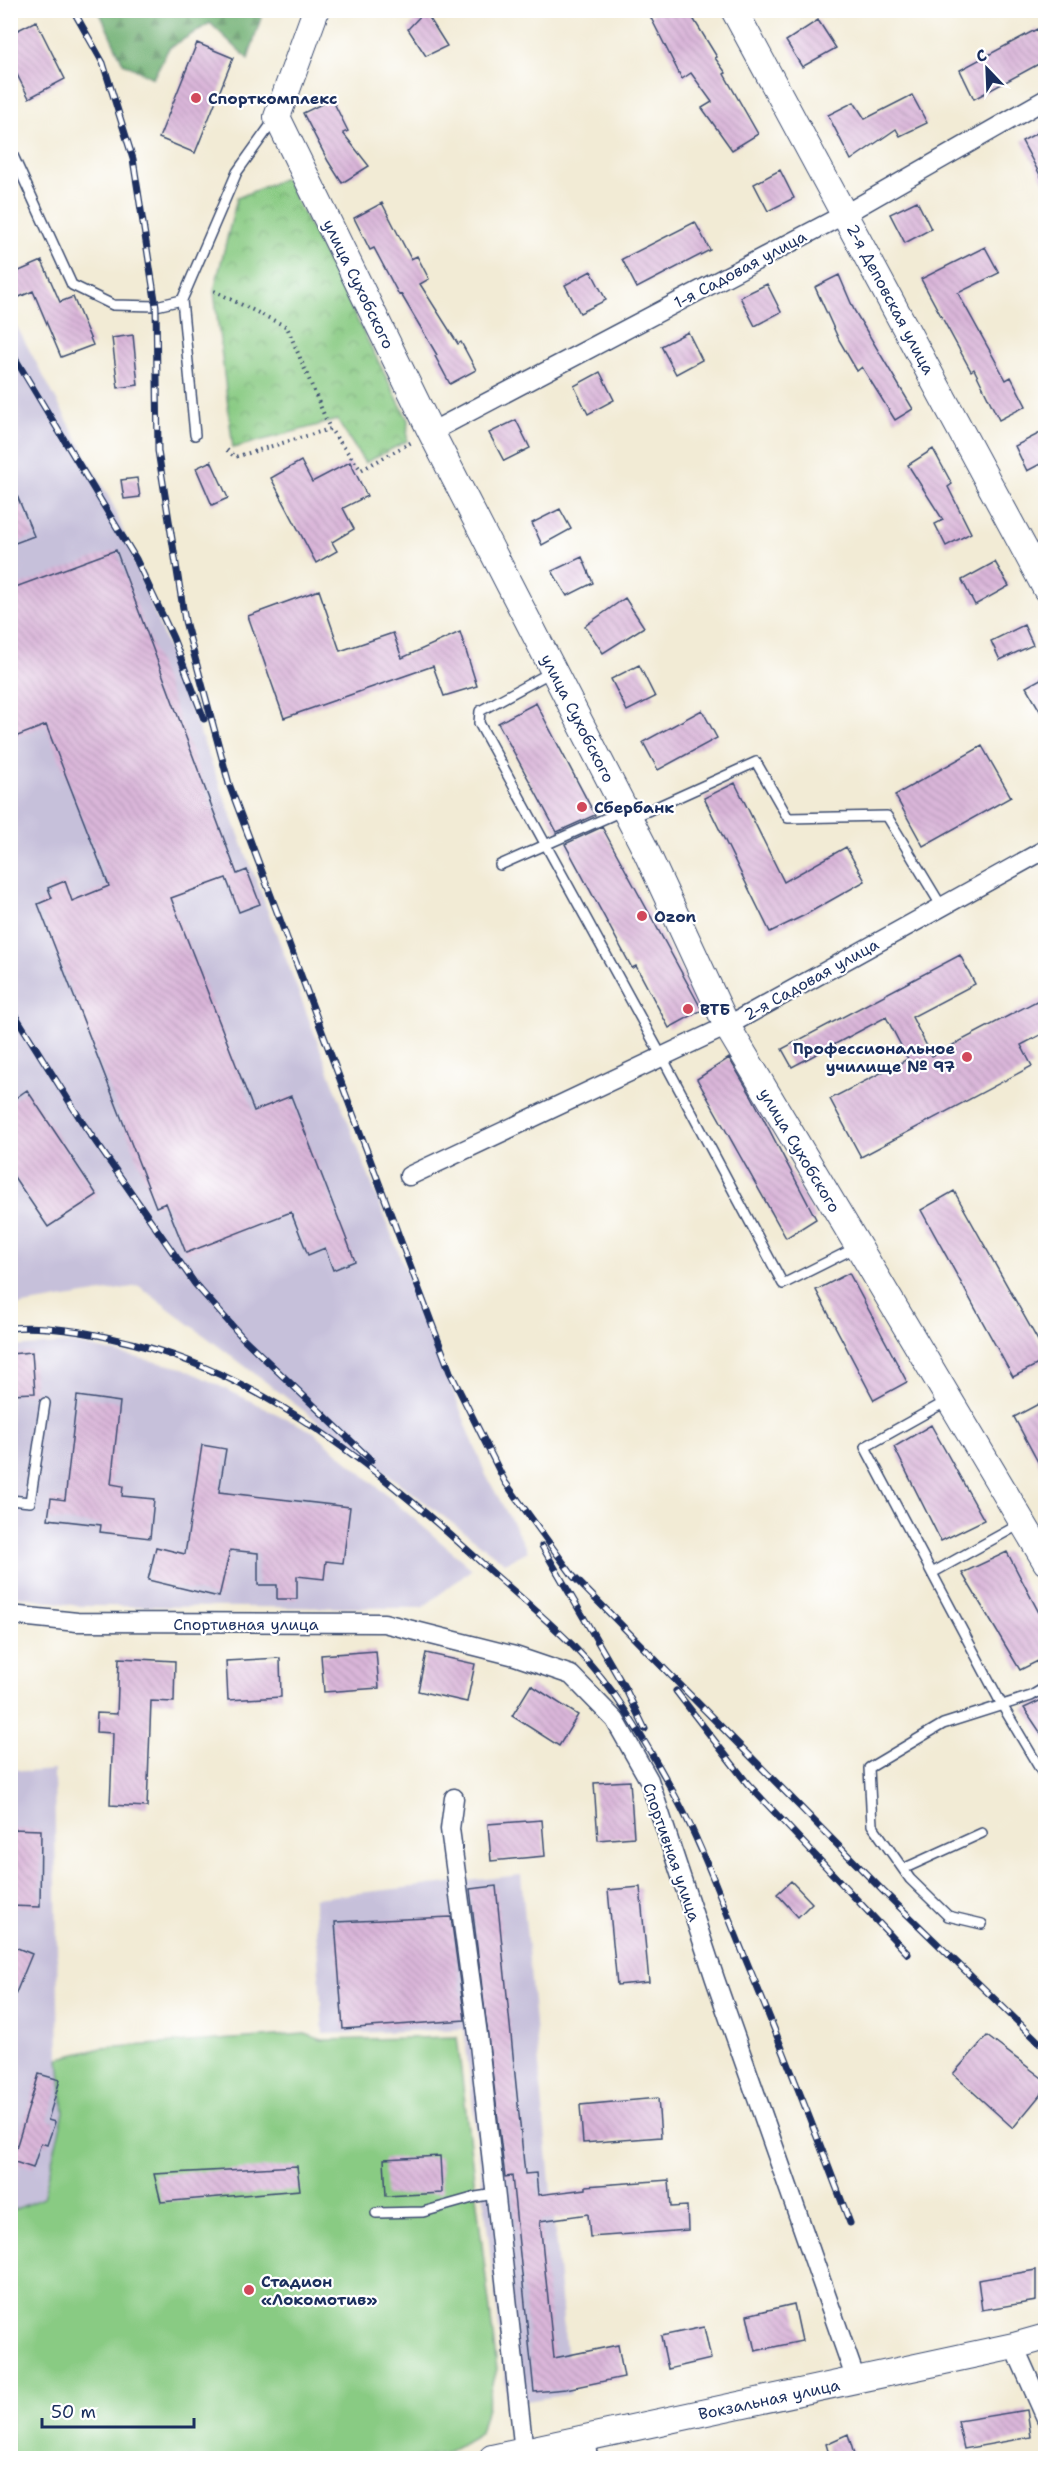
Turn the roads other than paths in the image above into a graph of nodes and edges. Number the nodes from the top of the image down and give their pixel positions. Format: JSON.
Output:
{"nodes":[{"id":1,"x":316,"y":10,"type":"edge"},
{"id":2,"x":734,"y":10,"type":"edge"},
{"id":3,"x":1046,"y":99,"type":"edge"},
{"id":4,"x":277,"y":117,"type":"junction"},
{"id":5,"x":10,"y":149,"type":"edge"},
{"id":6,"x":845,"y":214,"type":"junction"},
{"id":7,"x":182,"y":300,"type":"junction"},
{"id":8,"x":431,"y":432,"type":"junction"},
{"id":9,"x":195,"y":435,"type":"dead end"},
{"id":10,"x":1046,"y":589,"type":"edge"},
{"id":11,"x":554,"y":671,"type":"junction"},
{"id":12,"x":627,"y":814,"type":"junction"},
{"id":13,"x":545,"y":845,"type":"junction"},
{"id":14,"x":1046,"y":849,"type":"edge"},
{"id":15,"x":500,"y":865,"type":"dead end"},
{"id":16,"x":942,"y":907,"type":"junction"},
{"id":17,"x":727,"y":1026,"type":"junction"},
{"id":18,"x":662,"y":1057,"type":"junction"},
{"id":19,"x":409,"y":1176,"type":"dead end"},
{"id":20,"x":857,"y":1246,"type":"junction"},
{"id":21,"x":949,"y":1400,"type":"junction"},
{"id":22,"x":45,"y":1403,"type":"dead end"},
{"id":23,"x":10,"y":1500,"type":"edge"},
{"id":24,"x":1022,"y":1523,"type":"junction"},
{"id":25,"x":1046,"y":1562,"type":"edge"},
{"id":26,"x":932,"y":1573,"type":"junction"},
{"id":27,"x":10,"y":1615,"type":"edge"},
{"id":28,"x":1046,"y":1687,"type":"edge"},
{"id":29,"x":1002,"y":1705,"type":"junction"},
{"id":30,"x":1046,"y":1779,"type":"edge"},
{"id":31,"x":454,"y":1798,"type":"dead end"},
{"id":32,"x":982,"y":1833,"type":"dead end"},
{"id":33,"x":903,"y":1869,"type":"junction"},
{"id":34,"x":982,"y":1924,"type":"dead end"},
{"id":35,"x":495,"y":2194,"type":"junction"},
{"id":36,"x":376,"y":2213,"type":"dead end"},
{"id":37,"x":1046,"y":2337,"type":"edge"},
{"id":38,"x":1014,"y":2346,"type":"junction"},
{"id":39,"x":856,"y":2380,"type":"junction"},
{"id":40,"x":1046,"y":2418,"type":"edge"},
{"id":41,"x":586,"y":2449,"type":"edge"},
{"id":42,"x":524,"y":2452,"type":"junction"},
{"id":43,"x":492,"y":2458,"type":"edge"}],
"edges":[{"from":1,"to":4,"type":"street"},
{"from":2,"to":6,"type":"street","name":"2-я Деповская улица"},
{"from":3,"to":6,"type":"street","name":"1-я Садовая улица"},
{"from":4,"to":7,"type":"lane"},
{"from":4,"to":8,"type":"street","name":"улица Сухобского"},
{"from":5,"to":7,"type":"lane"},
{"from":6,"to":8,"type":"street","name":"1-я Садовая улица"},
{"from":6,"to":10,"type":"street","name":"2-я Деповская улица"},
{"from":7,"to":9,"type":"lane"},
{"from":8,"to":11,"type":"street","name":"улица Сухобского"},
{"from":11,"to":12,"type":"street","name":"улица Сухобского"},
{"from":11,"to":13,"type":"lane"},
{"from":12,"to":13,"type":"lane"},
{"from":12,"to":16,"type":"lane"},
{"from":12,"to":17,"type":"street","name":"улица Сухобского"},
{"from":13,"to":15,"type":"lane"},
{"from":13,"to":18,"type":"lane"},
{"from":14,"to":16,"type":"street","name":"2-я Садовая улица"},
{"from":16,"to":17,"type":"street","name":"2-я Садовая улица"},
{"from":17,"to":18,"type":"street","name":"2-я Садовая улица"},
{"from":17,"to":20,"type":"street","name":"улица Сухобского"},
{"from":18,"to":19,"type":"street","name":"2-я Садовая улица"},
{"from":18,"to":20,"type":"lane"},
{"from":20,"to":21,"type":"street","name":"улица Сухобского"},
{"from":21,"to":24,"type":"street","name":"улица Сухобского"},
{"from":21,"to":26,"type":"lane"},
{"from":22,"to":23,"type":"lane"},
{"from":24,"to":25,"type":"street","name":"улица Сухобского"},
{"from":24,"to":26,"type":"lane"},
{"from":26,"to":29,"type":"lane"},
{"from":27,"to":39,"type":"street","name":"Спортивная улица"},
{"from":28,"to":29,"type":"lane"},
{"from":29,"to":30,"type":"lane"},
{"from":29,"to":33,"type":"lane"},
{"from":31,"to":35,"type":"street"},
{"from":32,"to":33,"type":"lane"},
{"from":33,"to":34,"type":"lane"},
{"from":35,"to":36,"type":"lane"},
{"from":35,"to":42,"type":"street"},
{"from":37,"to":38,"type":"street","name":"Вокзальная улица"},
{"from":38,"to":39,"type":"street","name":"Вокзальная улица"},
{"from":38,"to":40,"type":"street"},
{"from":39,"to":41,"type":"street","name":"Вокзальная улица"},
{"from":41,"to":42,"type":"street","name":"Вокзальная улица"},
{"from":42,"to":43,"type":"street","name":"Вокзальная улица"}]}
